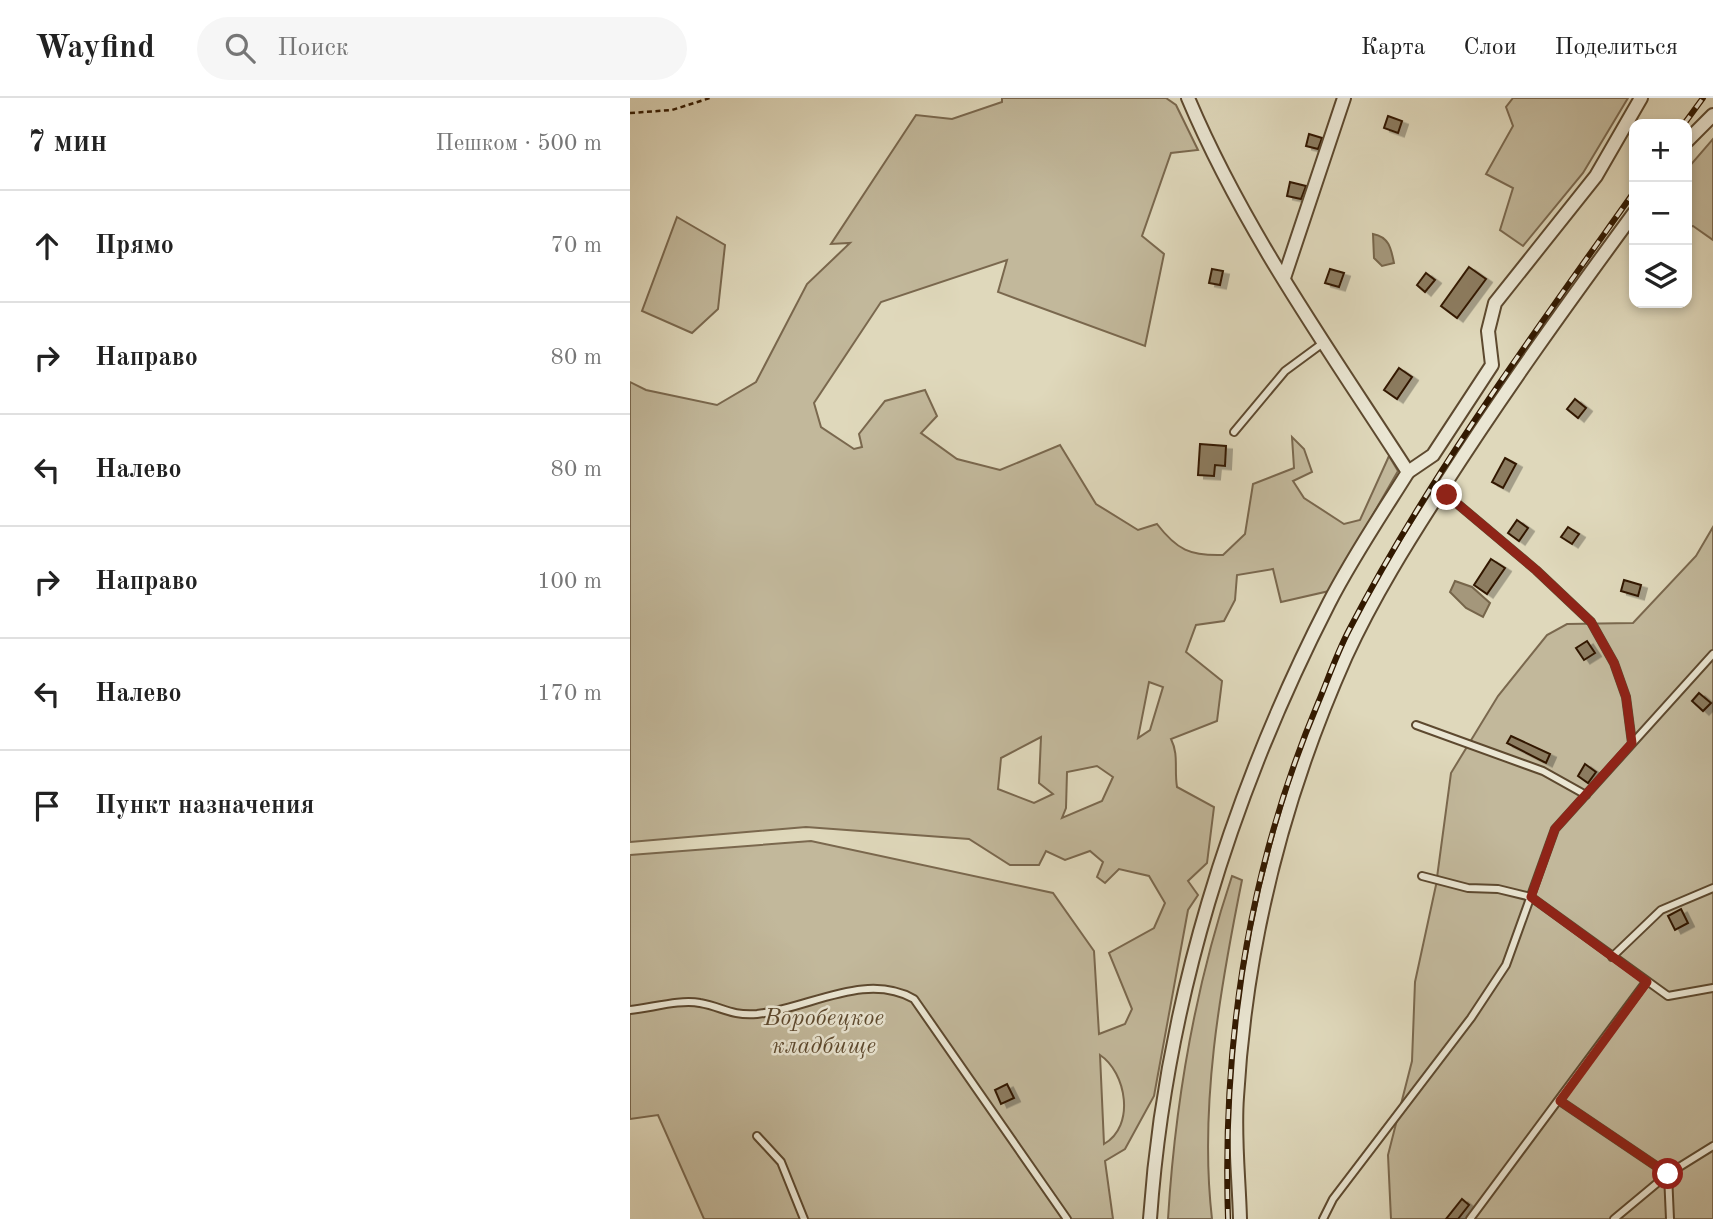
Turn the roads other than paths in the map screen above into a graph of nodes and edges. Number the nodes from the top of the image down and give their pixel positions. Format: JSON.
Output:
{"nodes":[{"id":1,"x":1188,"y":98,"type":"edge"},
{"id":2,"x":1344,"y":98,"type":"edge"},
{"id":3,"x":1641,"y":98,"type":"edge"},
{"id":4,"x":1713,"y":115,"type":"edge"},
{"id":5,"x":1692,"y":136,"type":"edge"},
{"id":6,"x":1629,"y":220,"type":"edge"},
{"id":7,"x":1283,"y":278,"type":"junction"},
{"id":8,"x":1324,"y":342,"type":"junction"},
{"id":9,"x":1234,"y":432,"type":"dead end"},
{"id":10,"x":1408,"y":472,"type":"junction"},
{"id":11,"x":1447,"y":495,"type":"dead end"},
{"id":12,"x":1713,"y":654,"type":"edge"},
{"id":13,"x":1416,"y":725,"type":"dead end"},
{"id":14,"x":1632,"y":743,"type":"junction"},
{"id":15,"x":1586,"y":795,"type":"junction"},
{"id":16,"x":1422,"y":876,"type":"dead end"},
{"id":17,"x":1713,"y":888,"type":"edge"},
{"id":18,"x":1531,"y":897,"type":"junction"},
{"id":19,"x":1612,"y":957,"type":"junction"},
{"id":20,"x":1647,"y":982,"type":"junction"},
{"id":21,"x":1713,"y":988,"type":"edge"},
{"id":22,"x":630,"y":1010,"type":"edge"},
{"id":23,"x":1560,"y":1101,"type":"junction"},
{"id":24,"x":757,"y":1136,"type":"dead end"},
{"id":25,"x":1713,"y":1146,"type":"edge"},
{"id":26,"x":1668,"y":1174,"type":"junction"},
{"id":27,"x":804,"y":1219,"type":"edge"},
{"id":28,"x":1067,"y":1219,"type":"edge"},
{"id":29,"x":1150,"y":1219,"type":"edge"},
{"id":30,"x":1240,"y":1219,"type":"edge"},
{"id":31,"x":1324,"y":1219,"type":"edge"},
{"id":32,"x":1469,"y":1219,"type":"edge"},
{"id":33,"x":1614,"y":1219,"type":"edge"},
{"id":34,"x":1670,"y":1219,"type":"edge"}],
"edges":[{"from":1,"to":7,"type":"street"},
{"from":2,"to":7,"type":"street"},
{"from":3,"to":10,"type":"street"},
{"from":4,"to":5,"type":"street"},
{"from":6,"to":30,"type":"street"},
{"from":7,"to":8,"type":"street"},
{"from":8,"to":9,"type":"lane"},
{"from":8,"to":10,"type":"street"},
{"from":10,"to":29,"type":"street"},
{"from":11,"to":14,"type":"lane"},
{"from":12,"to":14,"type":"lane"},
{"from":13,"to":15,"type":"lane"},
{"from":14,"to":15,"type":"lane"},
{"from":15,"to":18,"type":"lane"},
{"from":16,"to":18,"type":"lane"},
{"from":17,"to":19,"type":"lane"},
{"from":18,"to":19,"type":"lane"},
{"from":18,"to":31,"type":"lane"},
{"from":19,"to":20,"type":"lane"},
{"from":20,"to":21,"type":"lane"},
{"from":20,"to":23,"type":"lane"},
{"from":22,"to":28,"type":"lane"},
{"from":23,"to":26,"type":"lane"},
{"from":23,"to":32,"type":"lane"},
{"from":24,"to":27,"type":"lane"},
{"from":25,"to":26,"type":"lane"},
{"from":26,"to":33,"type":"lane"},
{"from":26,"to":34,"type":"lane"}]}
